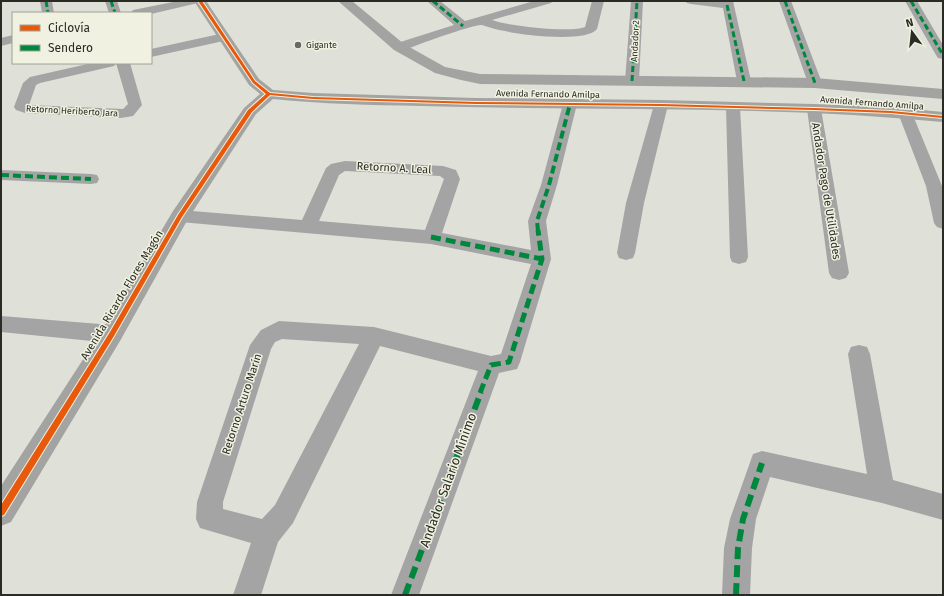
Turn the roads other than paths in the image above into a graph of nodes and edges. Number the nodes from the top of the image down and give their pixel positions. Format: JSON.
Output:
{"nodes":[{"id":1,"x":46,"y":1,"type":"edge"},
{"id":2,"x":111,"y":1,"type":"edge"},
{"id":3,"x":194,"y":1,"type":"edge"},
{"id":4,"x":200,"y":1,"type":"edge"},
{"id":5,"x":344,"y":1,"type":"edge"},
{"id":6,"x":433,"y":1,"type":"edge"},
{"id":7,"x":547,"y":1,"type":"edge"},
{"id":8,"x":598,"y":1,"type":"edge"},
{"id":9,"x":637,"y":1,"type":"edge"},
{"id":10,"x":691,"y":1,"type":"edge"},
{"id":11,"x":785,"y":1,"type":"edge"},
{"id":12,"x":911,"y":1,"type":"edge"},
{"id":13,"x":727,"y":3,"type":"edge"},
{"id":14,"x":48,"y":12,"type":"edge"},
{"id":15,"x":115,"y":12,"type":"edge"},
{"id":16,"x":142,"y":12,"type":"edge"},
{"id":17,"x":480,"y":20,"type":"junction"},
{"id":18,"x":463,"y":26,"type":"junction"},
{"id":19,"x":224,"y":36,"type":"junction"},
{"id":20,"x":12,"y":39,"type":"edge"},
{"id":21,"x":1,"y":42,"type":"edge"},
{"id":22,"x":399,"y":47,"type":"junction"},
{"id":23,"x":152,"y":53,"type":"edge"},
{"id":24,"x":943,"y":55,"type":"edge"},
{"id":25,"x":105,"y":64,"type":"edge"},
{"id":26,"x":124,"y":64,"type":"edge"},
{"id":27,"x":480,"y":79,"type":"junction"},
{"id":28,"x":438,"y":80,"type":"junction"},
{"id":29,"x":632,"y":81,"type":"junction"},
{"id":30,"x":744,"y":82,"type":"junction"},
{"id":31,"x":815,"y":83,"type":"junction"},
{"id":32,"x":849,"y":85,"type":"junction"},
{"id":33,"x":936,"y":93,"type":"edge"},
{"id":34,"x":269,"y":94,"type":"junction"},
{"id":35,"x":406,"y":100,"type":"junction"},
{"id":36,"x":476,"y":103,"type":"junction"},
{"id":37,"x":570,"y":104,"type":"junction"},
{"id":38,"x":661,"y":105,"type":"junction"},
{"id":39,"x":733,"y":107,"type":"junction"},
{"id":40,"x":814,"y":108,"type":"junction"},
{"id":41,"x":860,"y":110,"type":"junction"},
{"id":42,"x":905,"y":113,"type":"junction"},
{"id":43,"x":943,"y":117,"type":"edge"},
{"id":44,"x":1,"y":175,"type":"edge"},
{"id":45,"x":90,"y":179,"type":"dead end"},
{"id":46,"x":939,"y":186,"type":"edge"},
{"id":47,"x":180,"y":216,"type":"junction"},
{"id":48,"x":943,"y":223,"type":"edge"},
{"id":49,"x":308,"y":226,"type":"junction"},
{"id":50,"x":431,"y":237,"type":"junction"},
{"id":51,"x":626,"y":253,"type":"dead end"},
{"id":52,"x":739,"y":256,"type":"dead end"},
{"id":53,"x":542,"y":259,"type":"junction"},
{"id":54,"x":839,"y":273,"type":"dead end"},
{"id":55,"x":1,"y":324,"type":"edge"},
{"id":56,"x":112,"y":334,"type":"junction"},
{"id":57,"x":374,"y":336,"type":"junction"},
{"id":58,"x":859,"y":354,"type":"dead end"},
{"id":59,"x":491,"y":365,"type":"junction"},
{"id":60,"x":882,"y":490,"type":"junction"},
{"id":61,"x":943,"y":507,"type":"edge"},
{"id":62,"x":1,"y":512,"type":"edge"},
{"id":63,"x":267,"y":534,"type":"junction"},
{"id":64,"x":247,"y":595,"type":"edge"},
{"id":65,"x":405,"y":595,"type":"edge"},
{"id":66,"x":736,"y":595,"type":"edge"}],
"edges":[{"from":1,"to":14,"type":"street"},
{"from":2,"to":15,"type":"street"},
{"from":3,"to":16,"type":"street"},
{"from":4,"to":19,"type":"street"},
{"from":5,"to":22,"type":"street","name":"Avenida Fernando Amilpa"},
{"from":6,"to":18,"type":"street"},
{"from":7,"to":17,"type":"street"},
{"from":8,"to":17,"type":"street"},
{"from":9,"to":29,"type":"street","name":"Andador 2"},
{"from":10,"to":13,"type":"street"},
{"from":11,"to":31,"type":"street"},
{"from":12,"to":24,"type":"street"},
{"from":13,"to":30,"type":"street"},
{"from":17,"to":18,"type":"street"},
{"from":18,"to":22,"type":"street"},
{"from":19,"to":23,"type":"street"},
{"from":19,"to":34,"type":"street"},
{"from":20,"to":21,"type":"street"},
{"from":22,"to":28,"type":"street","name":"Avenida Fernando Amilpa"},
{"from":25,"to":26,"type":"street","name":"Retorno Heriberto Jara"},
{"from":27,"to":28,"type":"street","name":"Avenida Fernando Amilpa"},
{"from":27,"to":29,"type":"street","name":"Avenida Fernando Amilpa"},
{"from":27,"to":36,"type":"street"},
{"from":28,"to":35,"type":"street"},
{"from":29,"to":30,"type":"street","name":"Avenida Fernando Amilpa"},
{"from":30,"to":31,"type":"street","name":"Avenida Fernando Amilpa"},
{"from":31,"to":32,"type":"street","name":"Avenida Fernando Amilpa"},
{"from":32,"to":33,"type":"street","name":"Avenida Fernando Amilpa"},
{"from":32,"to":41,"type":"street"},
{"from":33,"to":43,"type":"street"},
{"from":34,"to":35,"type":"street","name":"Avenida Fernando Amilpa"},
{"from":34,"to":47,"type":"street","name":"Avenida Ricardo Flores Magón"},
{"from":35,"to":36,"type":"street","name":"Avenida Fernando Amilpa"},
{"from":36,"to":37,"type":"street","name":"Avenida Fernando Amilpa"},
{"from":37,"to":38,"type":"street","name":"Avenida Fernando Amilpa"},
{"from":37,"to":53,"type":"street"},
{"from":38,"to":39,"type":"street","name":"Avenida Fernando Amilpa"},
{"from":38,"to":51,"type":"street"},
{"from":39,"to":40,"type":"street","name":"Avenida Fernando Amilpa"},
{"from":39,"to":52,"type":"street"},
{"from":40,"to":41,"type":"street","name":"Avenida Fernando Amilpa"},
{"from":40,"to":54,"type":"street","name":"Andador Pago de Utilidades"},
{"from":41,"to":42,"type":"street","name":"Avenida Fernando Amilpa"},
{"from":42,"to":43,"type":"street","name":"Avenida Fernando Amilpa"},
{"from":42,"to":46,"type":"street"},
{"from":44,"to":45,"type":"street"},
{"from":46,"to":48,"type":"street"},
{"from":47,"to":49,"type":"street"},
{"from":47,"to":56,"type":"street","name":"Avenida Ricardo Flores Magón"},
{"from":49,"to":50,"type":"street"},
{"from":49,"to":50,"type":"street","name":"Retorno A. Leal"},
{"from":50,"to":53,"type":"street"},
{"from":53,"to":59,"type":"street"},
{"from":55,"to":56,"type":"street"},
{"from":56,"to":62,"type":"street","name":"Avenida Ricardo Flores Magón"},
{"from":57,"to":59,"type":"street","name":"Retorno Arturo Marín"},
{"from":57,"to":63,"type":"street"},
{"from":57,"to":63,"type":"street","name":"Retorno Arturo Marín"},
{"from":58,"to":60,"type":"street"},
{"from":59,"to":65,"type":"street","name":"Andador Salario Mínimo"},
{"from":60,"to":61,"type":"street"},
{"from":60,"to":66,"type":"street"},
{"from":63,"to":64,"type":"street"}]}
